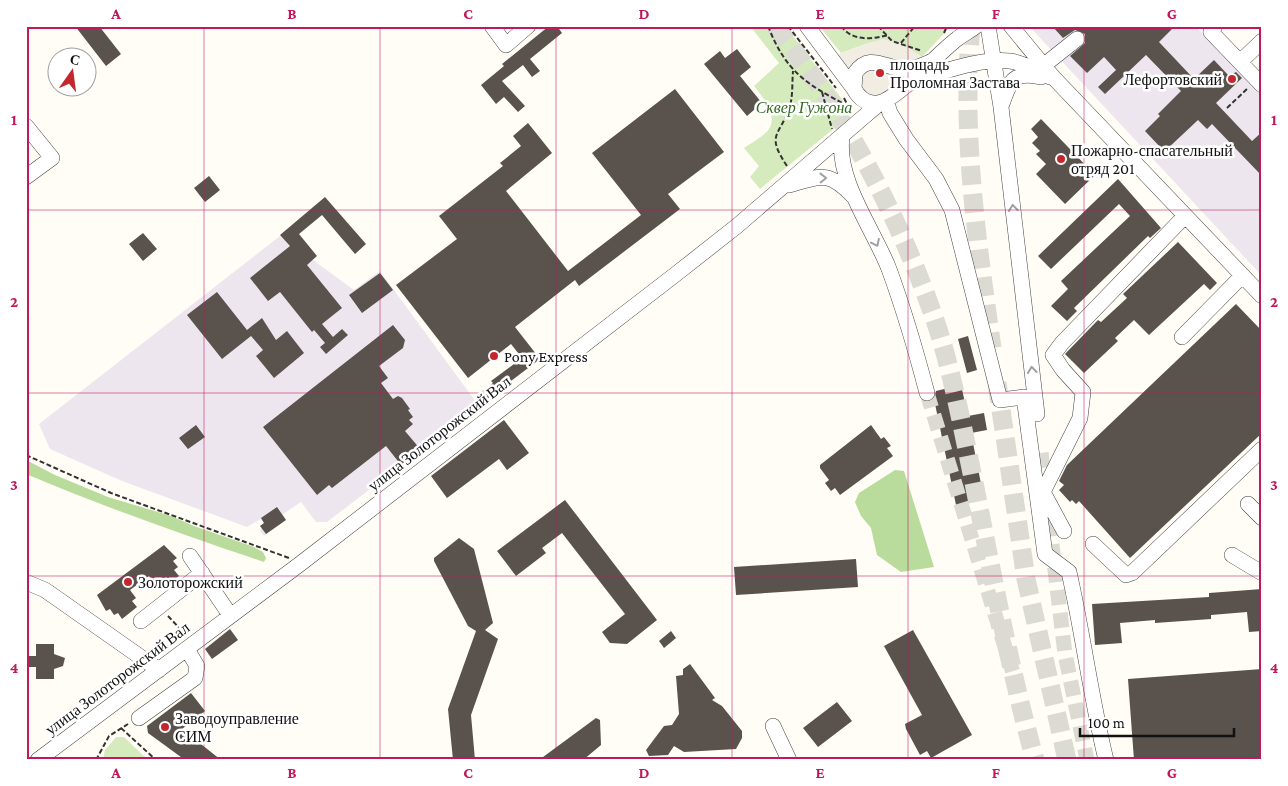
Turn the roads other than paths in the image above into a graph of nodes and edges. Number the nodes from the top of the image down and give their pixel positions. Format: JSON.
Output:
{"nodes":[{"id":1,"x":492,"y":26,"type":"edge"},
{"id":2,"x":528,"y":26,"type":"edge"},
{"id":3,"x":807,"y":26,"type":"edge"},
{"id":4,"x":976,"y":26,"type":"edge"},
{"id":5,"x":988,"y":26,"type":"edge"},
{"id":6,"x":1010,"y":26,"type":"edge"},
{"id":7,"x":1216,"y":26,"type":"edge"},
{"id":8,"x":1077,"y":39,"type":"dead end"},
{"id":9,"x":1262,"y":41,"type":"edge"},
{"id":10,"x":931,"y":54,"type":"junction"},
{"id":11,"x":834,"y":60,"type":"junction"},
{"id":12,"x":994,"y":62,"type":"junction"},
{"id":13,"x":1240,"y":62,"type":"junction"},
{"id":14,"x":863,"y":64,"type":"junction"},
{"id":15,"x":888,"y":66,"type":"junction"},
{"id":16,"x":1043,"y":66,"type":"junction"},
{"id":17,"x":1056,"y":80,"type":"junction"},
{"id":18,"x":910,"y":81,"type":"junction"},
{"id":19,"x":1259,"y":82,"type":"edge"},
{"id":20,"x":851,"y":93,"type":"junction"},
{"id":21,"x":885,"y":100,"type":"junction"},
{"id":22,"x":1000,"y":107,"type":"junction"},
{"id":23,"x":851,"y":122,"type":"junction"},
{"id":24,"x":26,"y":126,"type":"edge"},
{"id":25,"x":840,"y":133,"type":"junction"},
{"id":26,"x":26,"y":178,"type":"edge"},
{"id":27,"x":783,"y":186,"type":"junction"},
{"id":28,"x":856,"y":199,"type":"junction"},
{"id":29,"x":1185,"y":216,"type":"junction"},
{"id":30,"x":1242,"y":276,"type":"junction"},
{"id":31,"x":1262,"y":296,"type":"edge"},
{"id":32,"x":1182,"y":337,"type":"dead end"},
{"id":33,"x":927,"y":393,"type":"tunnel mouth"},
{"id":34,"x":1262,"y":450,"type":"edge"},
{"id":35,"x":1041,"y":453,"type":"tunnel mouth"},
{"id":36,"x":1248,"y":504,"type":"dead end"},
{"id":37,"x":1262,"y":518,"type":"edge"},
{"id":38,"x":1064,"y":531,"type":"dead end"},
{"id":39,"x":1093,"y":544,"type":"dead end"},
{"id":40,"x":1232,"y":555,"type":"dead end"},
{"id":41,"x":190,"y":556,"type":"dead end"},
{"id":42,"x":202,"y":573,"type":"junction"},
{"id":43,"x":1262,"y":573,"type":"edge"},
{"id":44,"x":29,"y":587,"type":"edge"},
{"id":45,"x":230,"y":615,"type":"junction"},
{"id":46,"x":140,"y":621,"type":"dead end"},
{"id":47,"x":186,"y":649,"type":"junction"},
{"id":48,"x":159,"y":670,"type":"junction"},
{"id":49,"x":139,"y":718,"type":"road end"},
{"id":50,"x":773,"y":726,"type":"dead end"},
{"id":51,"x":38,"y":760,"type":"edge"},
{"id":52,"x":789,"y":760,"type":"edge"},
{"id":53,"x":1106,"y":760,"type":"edge"}],
"edges":[{"from":1,"to":2,"type":"street"},
{"from":3,"to":11,"type":"street"},
{"from":4,"to":10,"type":"street"},
{"from":5,"to":12,"type":"street"},
{"from":6,"to":16,"type":"street"},
{"from":7,"to":13,"type":"street"},
{"from":8,"to":16,"type":"street"},
{"from":9,"to":13,"type":"street"},
{"from":10,"to":15,"type":"street"},
{"from":10,"to":18,"type":"street"},
{"from":11,"to":14,"type":"street"},
{"from":11,"to":20,"type":"street"},
{"from":12,"to":17,"type":"street"},
{"from":12,"to":18,"type":"street"},
{"from":12,"to":22,"type":"street"},
{"from":13,"to":19,"type":"street"},
{"from":14,"to":15,"type":"street"},
{"from":14,"to":20,"type":"street"},
{"from":15,"to":21,"type":"street"},
{"from":16,"to":17,"type":"street"},
{"from":17,"to":22,"type":"street"},
{"from":17,"to":29,"type":"street"},
{"from":18,"to":21,"type":"street"},
{"from":20,"to":21,"type":"street"},
{"from":20,"to":23,"type":"street"},
{"from":21,"to":23,"type":"street","name":"улица Золоторожский Вал"},
{"from":21,"to":53,"type":"street"},
{"from":35,"to":22,"type":"street","one_way":true},
{"from":23,"to":25,"type":"street","name":"улица Золоторожский Вал"},
{"from":24,"to":26,"type":"street"},
{"from":25,"to":27,"type":"street","name":"улица Золоторожский Вал"},
{"from":25,"to":28,"type":"street"},
{"from":27,"to":28,"type":"street","one_way":true},
{"from":27,"to":45,"type":"street","name":"улица Золоторожский Вал"},
{"from":28,"to":33,"type":"street","one_way":true},
{"from":29,"to":30,"type":"street"},
{"from":29,"to":38,"type":"street"},
{"from":30,"to":31,"type":"street"},
{"from":30,"to":32,"type":"street"},
{"from":34,"to":39,"type":"street"},
{"from":36,"to":37,"type":"street"},
{"from":40,"to":43,"type":"street"},
{"from":41,"to":42,"type":"street"},
{"from":42,"to":45,"type":"street"},
{"from":42,"to":46,"type":"street"},
{"from":44,"to":48,"type":"street"},
{"from":45,"to":47,"type":"street","name":"улица Золоторожский Вал"},
{"from":47,"to":48,"type":"street","name":"улица Золоторожский Вал"},
{"from":47,"to":49,"type":"street"},
{"from":48,"to":51,"type":"street","name":"улица Золоторожский Вал"},
{"from":50,"to":52,"type":"street"}]}
